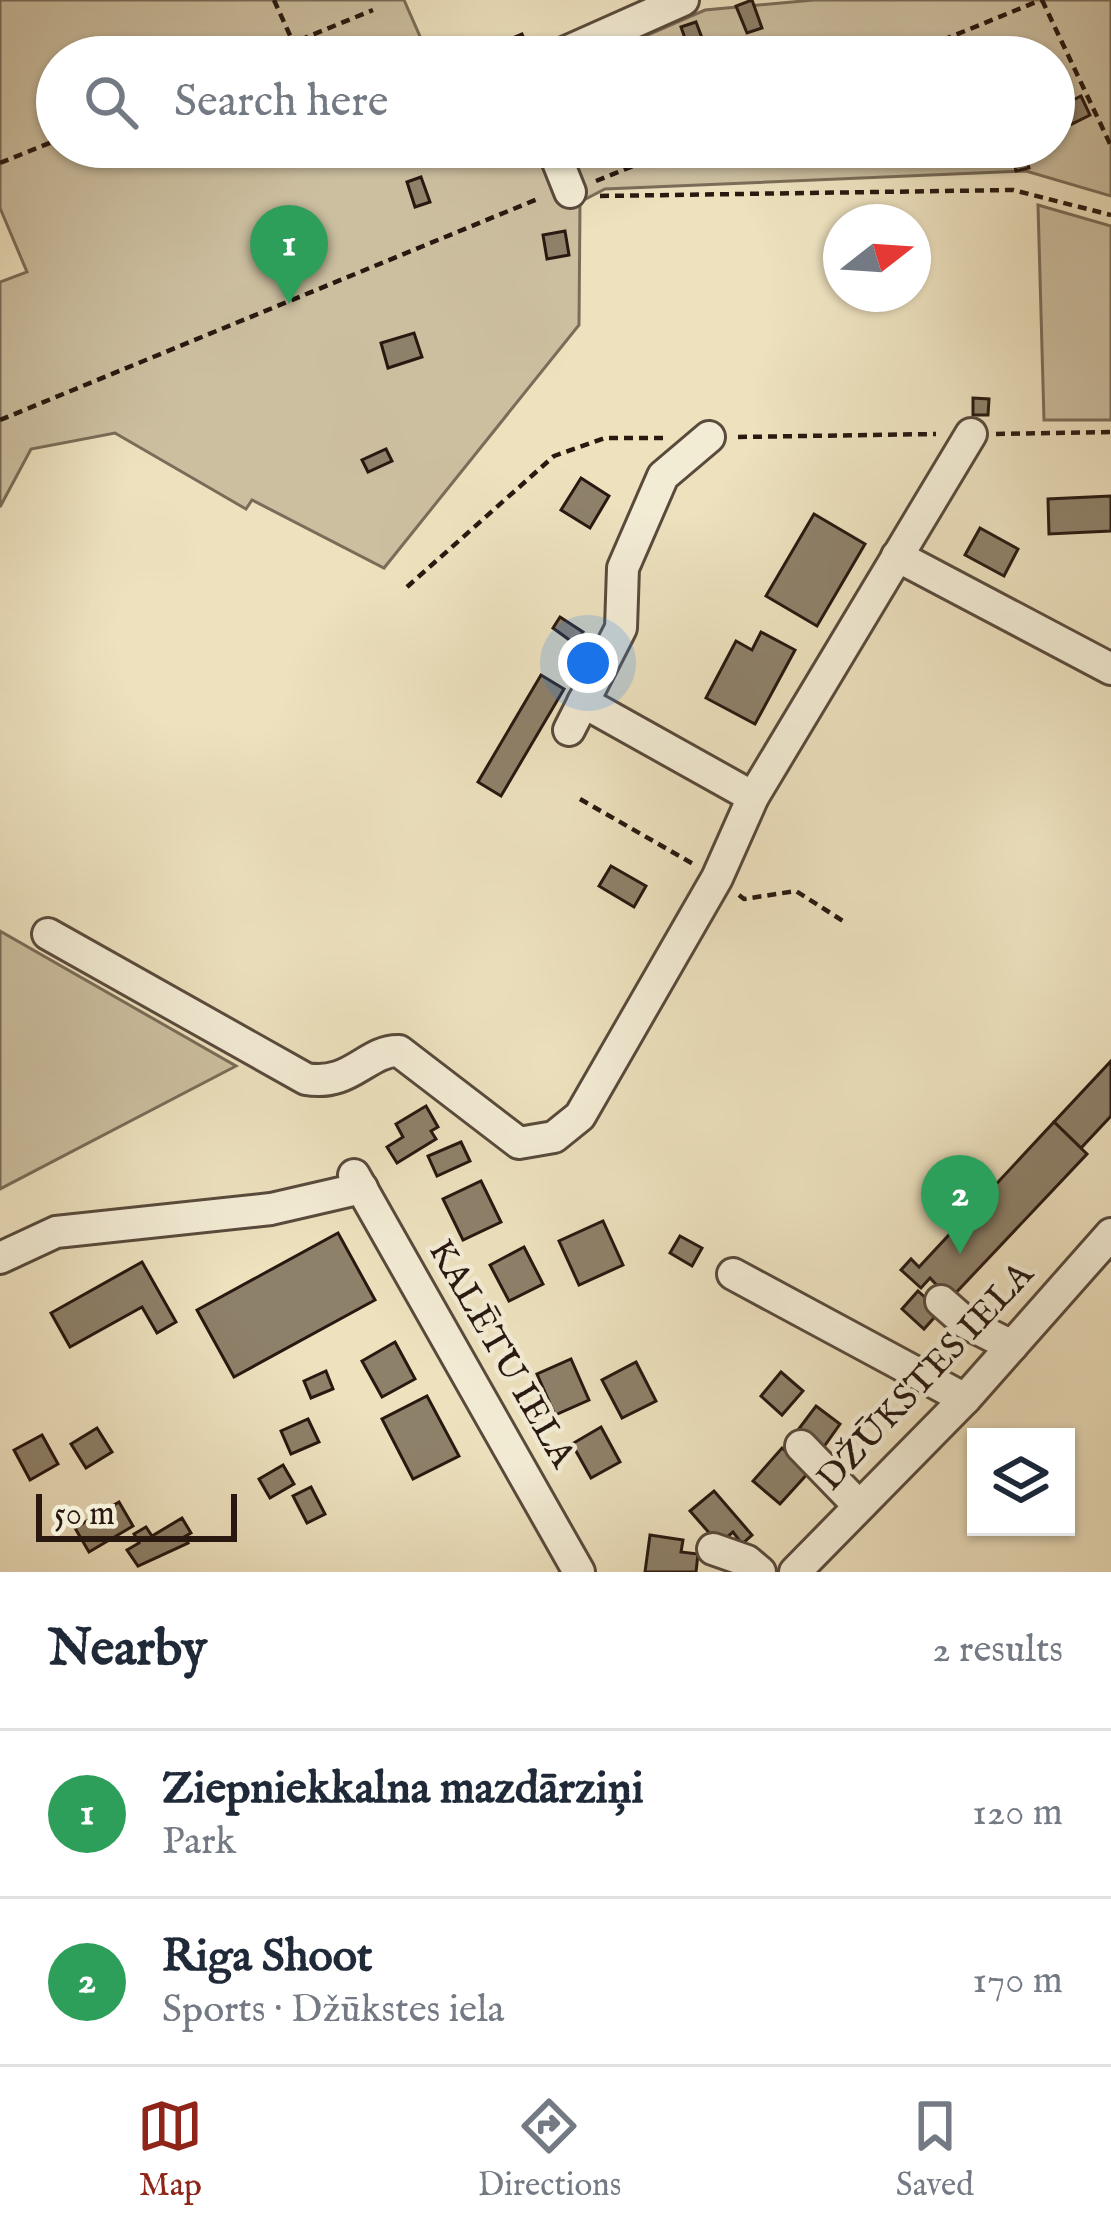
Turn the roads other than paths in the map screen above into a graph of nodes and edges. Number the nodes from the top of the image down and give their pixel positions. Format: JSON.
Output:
{"nodes":[{"id":1,"x":683,"y":0,"type":"edge"},
{"id":2,"x":602,"y":36,"type":"edge"},
{"id":3,"x":561,"y":168,"type":"edge"},
{"id":4,"x":571,"y":192,"type":"road end"},
{"id":5,"x":970,"y":434,"type":"road end"},
{"id":6,"x":709,"y":437,"type":"road end"},
{"id":7,"x":897,"y":556,"type":"junction"},
{"id":8,"x":1111,"y":669,"type":"edge"},
{"id":9,"x":753,"y":797,"type":"junction"},
{"id":10,"x":48,"y":934,"type":"dead end"},
{"id":11,"x":1111,"y":1234,"type":"edge"},
{"id":12,"x":0,"y":1258,"type":"edge"},
{"id":13,"x":733,"y":1274,"type":"dead end"},
{"id":14,"x":941,"y":1301,"type":"dead end"},
{"id":15,"x":1012,"y":1346,"type":"junction"},
{"id":16,"x":965,"y":1399,"type":"junction"},
{"id":17,"x":801,"y":1446,"type":"dead end"},
{"id":18,"x":860,"y":1506,"type":"junction"},
{"id":19,"x":713,"y":1549,"type":"dead end"},
{"id":20,"x":580,"y":1572,"type":"edge"},
{"id":21,"x":760,"y":1572,"type":"edge"},
{"id":22,"x":795,"y":1572,"type":"edge"}],
"edges":[{"from":1,"to":2,"type":"street"},
{"from":3,"to":4,"type":"street"},
{"from":5,"to":7,"type":"street"},
{"from":6,"to":9,"type":"street"},
{"from":7,"to":8,"type":"street"},
{"from":7,"to":9,"type":"street"},
{"from":9,"to":10,"type":"street"},
{"from":11,"to":15,"type":"street","name":"DŽŪKSTES IELA"},
{"from":12,"to":20,"type":"street","name":"KALĒTU IELA"},
{"from":13,"to":16,"type":"street"},
{"from":14,"to":15,"type":"street"},
{"from":15,"to":16,"type":"street","name":"DŽŪKSTES IELA"},
{"from":16,"to":18,"type":"street","name":"DŽŪKSTES IELA"},
{"from":17,"to":18,"type":"street"},
{"from":18,"to":22,"type":"street","name":"DŽŪKSTES IELA"},
{"from":19,"to":21,"type":"street"}]}
